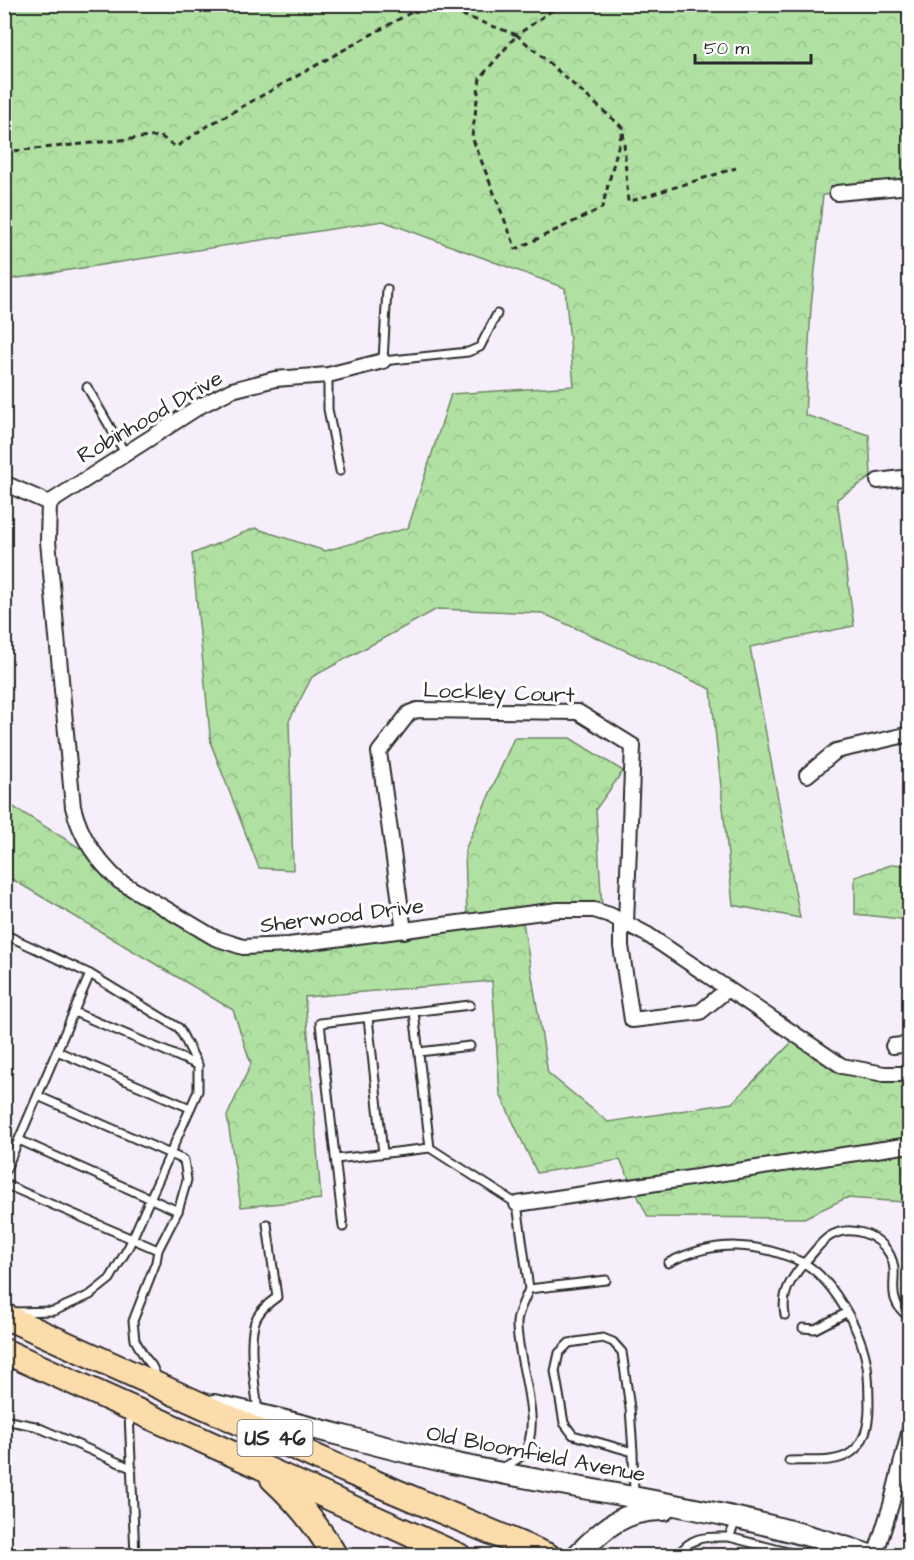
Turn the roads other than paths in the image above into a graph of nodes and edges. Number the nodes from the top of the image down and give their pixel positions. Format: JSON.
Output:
{"nodes":[{"id":1,"x":909,"y":186,"type":"edge"},
{"id":2,"x":837,"y":193,"type":"dead end"},
{"id":3,"x":387,"y":289,"type":"dead end"},
{"id":4,"x":497,"y":314,"type":"dead end"},
{"id":5,"x":383,"y":362,"type":"junction"},
{"id":6,"x":328,"y":375,"type":"junction"},
{"id":7,"x":87,"y":387,"type":"dead end"},
{"id":8,"x":125,"y":453,"type":"junction"},
{"id":9,"x":340,"y":471,"type":"dead end"},
{"id":10,"x":909,"y":477,"type":"edge"},
{"id":11,"x":878,"y":481,"type":"dead end"},
{"id":12,"x":4,"y":483,"type":"edge"},
{"id":13,"x":49,"y":503,"type":"junction"},
{"id":14,"x":909,"y":734,"type":"edge"},
{"id":15,"x":807,"y":775,"type":"dead end"},
{"id":16,"x":623,"y":922,"type":"junction"},
{"id":17,"x":404,"y":931,"type":"junction"},
{"id":18,"x":4,"y":934,"type":"edge"},
{"id":19,"x":90,"y":974,"type":"junction"},
{"id":20,"x":728,"y":989,"type":"junction"},
{"id":21,"x":470,"y":1005,"type":"dead end"},
{"id":22,"x":74,"y":1012,"type":"junction"},
{"id":23,"x":414,"y":1012,"type":"junction"},
{"id":24,"x":368,"y":1018,"type":"junction"},
{"id":25,"x":909,"y":1044,"type":"edge"},
{"id":26,"x":470,"y":1046,"type":"dead end"},
{"id":27,"x":893,"y":1046,"type":"dead end"},
{"id":28,"x":57,"y":1051,"type":"junction"},
{"id":29,"x":419,"y":1052,"type":"junction"},
{"id":30,"x":198,"y":1065,"type":"junction"},
{"id":31,"x":909,"y":1074,"type":"edge"},
{"id":32,"x":38,"y":1096,"type":"junction"},
{"id":33,"x":190,"y":1108,"type":"junction"},
{"id":34,"x":19,"y":1140,"type":"junction"},
{"id":35,"x":909,"y":1145,"type":"edge"},
{"id":36,"x":430,"y":1148,"type":"junction"},
{"id":37,"x":383,"y":1153,"type":"junction"},
{"id":38,"x":170,"y":1154,"type":"junction"},
{"id":39,"x":336,"y":1159,"type":"junction"},
{"id":40,"x":4,"y":1174,"type":"edge"},
{"id":41,"x":4,"y":1184,"type":"edge"},
{"id":42,"x":150,"y":1198,"type":"junction"},
{"id":43,"x":517,"y":1204,"type":"junction"},
{"id":44,"x":178,"y":1211,"type":"junction"},
{"id":45,"x":267,"y":1224,"type":"dead end"},
{"id":46,"x":343,"y":1227,"type":"dead end"},
{"id":47,"x":132,"y":1238,"type":"junction"},
{"id":48,"x":158,"y":1250,"type":"junction"},
{"id":49,"x":668,"y":1263,"type":"dead end"},
{"id":50,"x":804,"y":1263,"type":"junction"},
{"id":51,"x":606,"y":1280,"type":"dead end"},
{"id":52,"x":529,"y":1289,"type":"junction"},
{"id":53,"x":846,"y":1313,"type":"junction"},
{"id":54,"x":4,"y":1314,"type":"edge"},
{"id":55,"x":785,"y":1315,"type":"dead end"},
{"id":56,"x":909,"y":1318,"type":"edge"},
{"id":57,"x":803,"y":1328,"type":"dead end"},
{"id":58,"x":4,"y":1351,"type":"edge"},
{"id":59,"x":161,"y":1387,"type":"junction"},
{"id":60,"x":190,"y":1400,"type":"junction"},
{"id":61,"x":129,"y":1407,"type":"junction"},
{"id":62,"x":258,"y":1413,"type":"junction"},
{"id":63,"x":4,"y":1420,"type":"edge"},
{"id":64,"x":909,"y":1429,"type":"edge"},
{"id":65,"x":633,"y":1452,"type":"junction"},
{"id":66,"x":789,"y":1461,"type":"dead end"},
{"id":67,"x":261,"y":1467,"type":"junction"},
{"id":68,"x":131,"y":1468,"type":"junction"},
{"id":69,"x":495,"y":1471,"type":"junction"},
{"id":70,"x":634,"y":1498,"type":"junction"},
{"id":71,"x":717,"y":1514,"type":"junction"},
{"id":72,"x":737,"y":1519,"type":"junction"},
{"id":73,"x":729,"y":1537,"type":"junction"},
{"id":74,"x":135,"y":1556,"type":"edge"},
{"id":75,"x":334,"y":1556,"type":"edge"},
{"id":76,"x":459,"y":1556,"type":"edge"},
{"id":77,"x":548,"y":1556,"type":"edge"},
{"id":78,"x":576,"y":1556,"type":"edge"},
{"id":79,"x":677,"y":1556,"type":"edge"},
{"id":80,"x":803,"y":1556,"type":"edge"},
{"id":81,"x":874,"y":1556,"type":"edge"}],
"edges":[{"from":1,"to":2,"type":"street"},
{"from":3,"to":5,"type":"lane"},
{"from":4,"to":5,"type":"lane"},
{"from":5,"to":6,"type":"street","name":"Robinhood Drive"},
{"from":6,"to":8,"type":"street","name":"Robinhood Drive"},
{"from":6,"to":9,"type":"lane"},
{"from":7,"to":8,"type":"lane"},
{"from":8,"to":13,"type":"street","name":"Robinhood Drive"},
{"from":10,"to":11,"type":"street"},
{"from":12,"to":13,"type":"street"},
{"from":13,"to":17,"type":"street","name":"Sherwood Drive"},
{"from":14,"to":15,"type":"street"},
{"from":16,"to":17,"type":"street","name":"Sherwood Drive"},
{"from":16,"to":17,"type":"street","name":"Lockley Court"},
{"from":16,"to":20,"type":"street","name":"Sherwood Drive"},
{"from":16,"to":20,"type":"street"},
{"from":18,"to":19,"type":"lane"},
{"from":19,"to":22,"type":"lane"},
{"from":19,"to":30,"type":"lane"},
{"from":20,"to":31,"type":"street","name":"Sherwood Drive"},
{"from":21,"to":23,"type":"lane"},
{"from":22,"to":28,"type":"lane"},
{"from":22,"to":30,"type":"lane"},
{"from":23,"to":24,"type":"lane"},
{"from":23,"to":29,"type":"lane"},
{"from":24,"to":37,"type":"lane"},
{"from":24,"to":39,"type":"lane"},
{"from":25,"to":27,"type":"street"},
{"from":26,"to":29,"type":"lane"},
{"from":28,"to":32,"type":"lane"},
{"from":28,"to":33,"type":"lane"},
{"from":29,"to":36,"type":"lane"},
{"from":30,"to":33,"type":"lane"},
{"from":32,"to":34,"type":"lane"},
{"from":32,"to":38,"type":"lane"},
{"from":33,"to":38,"type":"lane"},
{"from":34,"to":40,"type":"lane"},
{"from":34,"to":42,"type":"lane"},
{"from":35,"to":43,"type":"street"},
{"from":36,"to":37,"type":"lane"},
{"from":36,"to":43,"type":"lane"},
{"from":37,"to":39,"type":"lane"},
{"from":38,"to":42,"type":"lane"},
{"from":38,"to":44,"type":"lane"},
{"from":39,"to":46,"type":"lane"},
{"from":41,"to":47,"type":"lane"},
{"from":42,"to":44,"type":"lane"},
{"from":42,"to":47,"type":"lane"},
{"from":43,"to":52,"type":"lane"},
{"from":44,"to":48,"type":"lane"},
{"from":45,"to":62,"type":"lane"},
{"from":47,"to":48,"type":"lane"},
{"from":47,"to":54,"type":"lane"},
{"from":48,"to":59,"type":"lane"},
{"from":49,"to":50,"type":"lane"},
{"from":50,"to":53,"type":"lane"},
{"from":50,"to":55,"type":"lane"},
{"from":50,"to":56,"type":"lane"},
{"from":51,"to":52,"type":"lane"},
{"from":52,"to":69,"type":"lane"},
{"from":53,"to":57,"type":"lane"},
{"from":53,"to":66,"type":"lane"},
{"from":54,"to":59,"type":"highway","number":"US 46"},
{"from":58,"to":61,"type":"highway","number":"US 46"},
{"from":59,"to":60,"type":"highway","number":"US 46"},
{"from":60,"to":62,"type":"street","name":"Old Bloomfield Avenue"},
{"from":60,"to":77,"type":"highway","number":"US 46"},
{"from":61,"to":67,"type":"highway","number":"US 46"},
{"from":61,"to":68,"type":"lane"},
{"from":62,"to":69,"type":"street","name":"Old Bloomfield Avenue"},
{"from":63,"to":68,"type":"lane"},
{"from":64,"to":81,"type":"street"},
{"from":65,"to":65,"type":"lane"},
{"from":65,"to":70,"type":"lane"},
{"from":67,"to":75,"type":"highway"},
{"from":67,"to":76,"type":"highway","number":"US 46"},
{"from":68,"to":74,"type":"lane"},
{"from":69,"to":70,"type":"street","name":"Old Bloomfield Avenue"},
{"from":70,"to":71,"type":"street","name":"Old Bloomfield Avenue"},
{"from":71,"to":72,"type":"street","name":"Old Bloomfield Avenue"},
{"from":71,"to":78,"type":"street"},
{"from":72,"to":73,"type":"lane"},
{"from":72,"to":81,"type":"street","name":"Old Bloomfield Avenue"},
{"from":73,"to":79,"type":"lane"},
{"from":73,"to":80,"type":"lane"}]}
